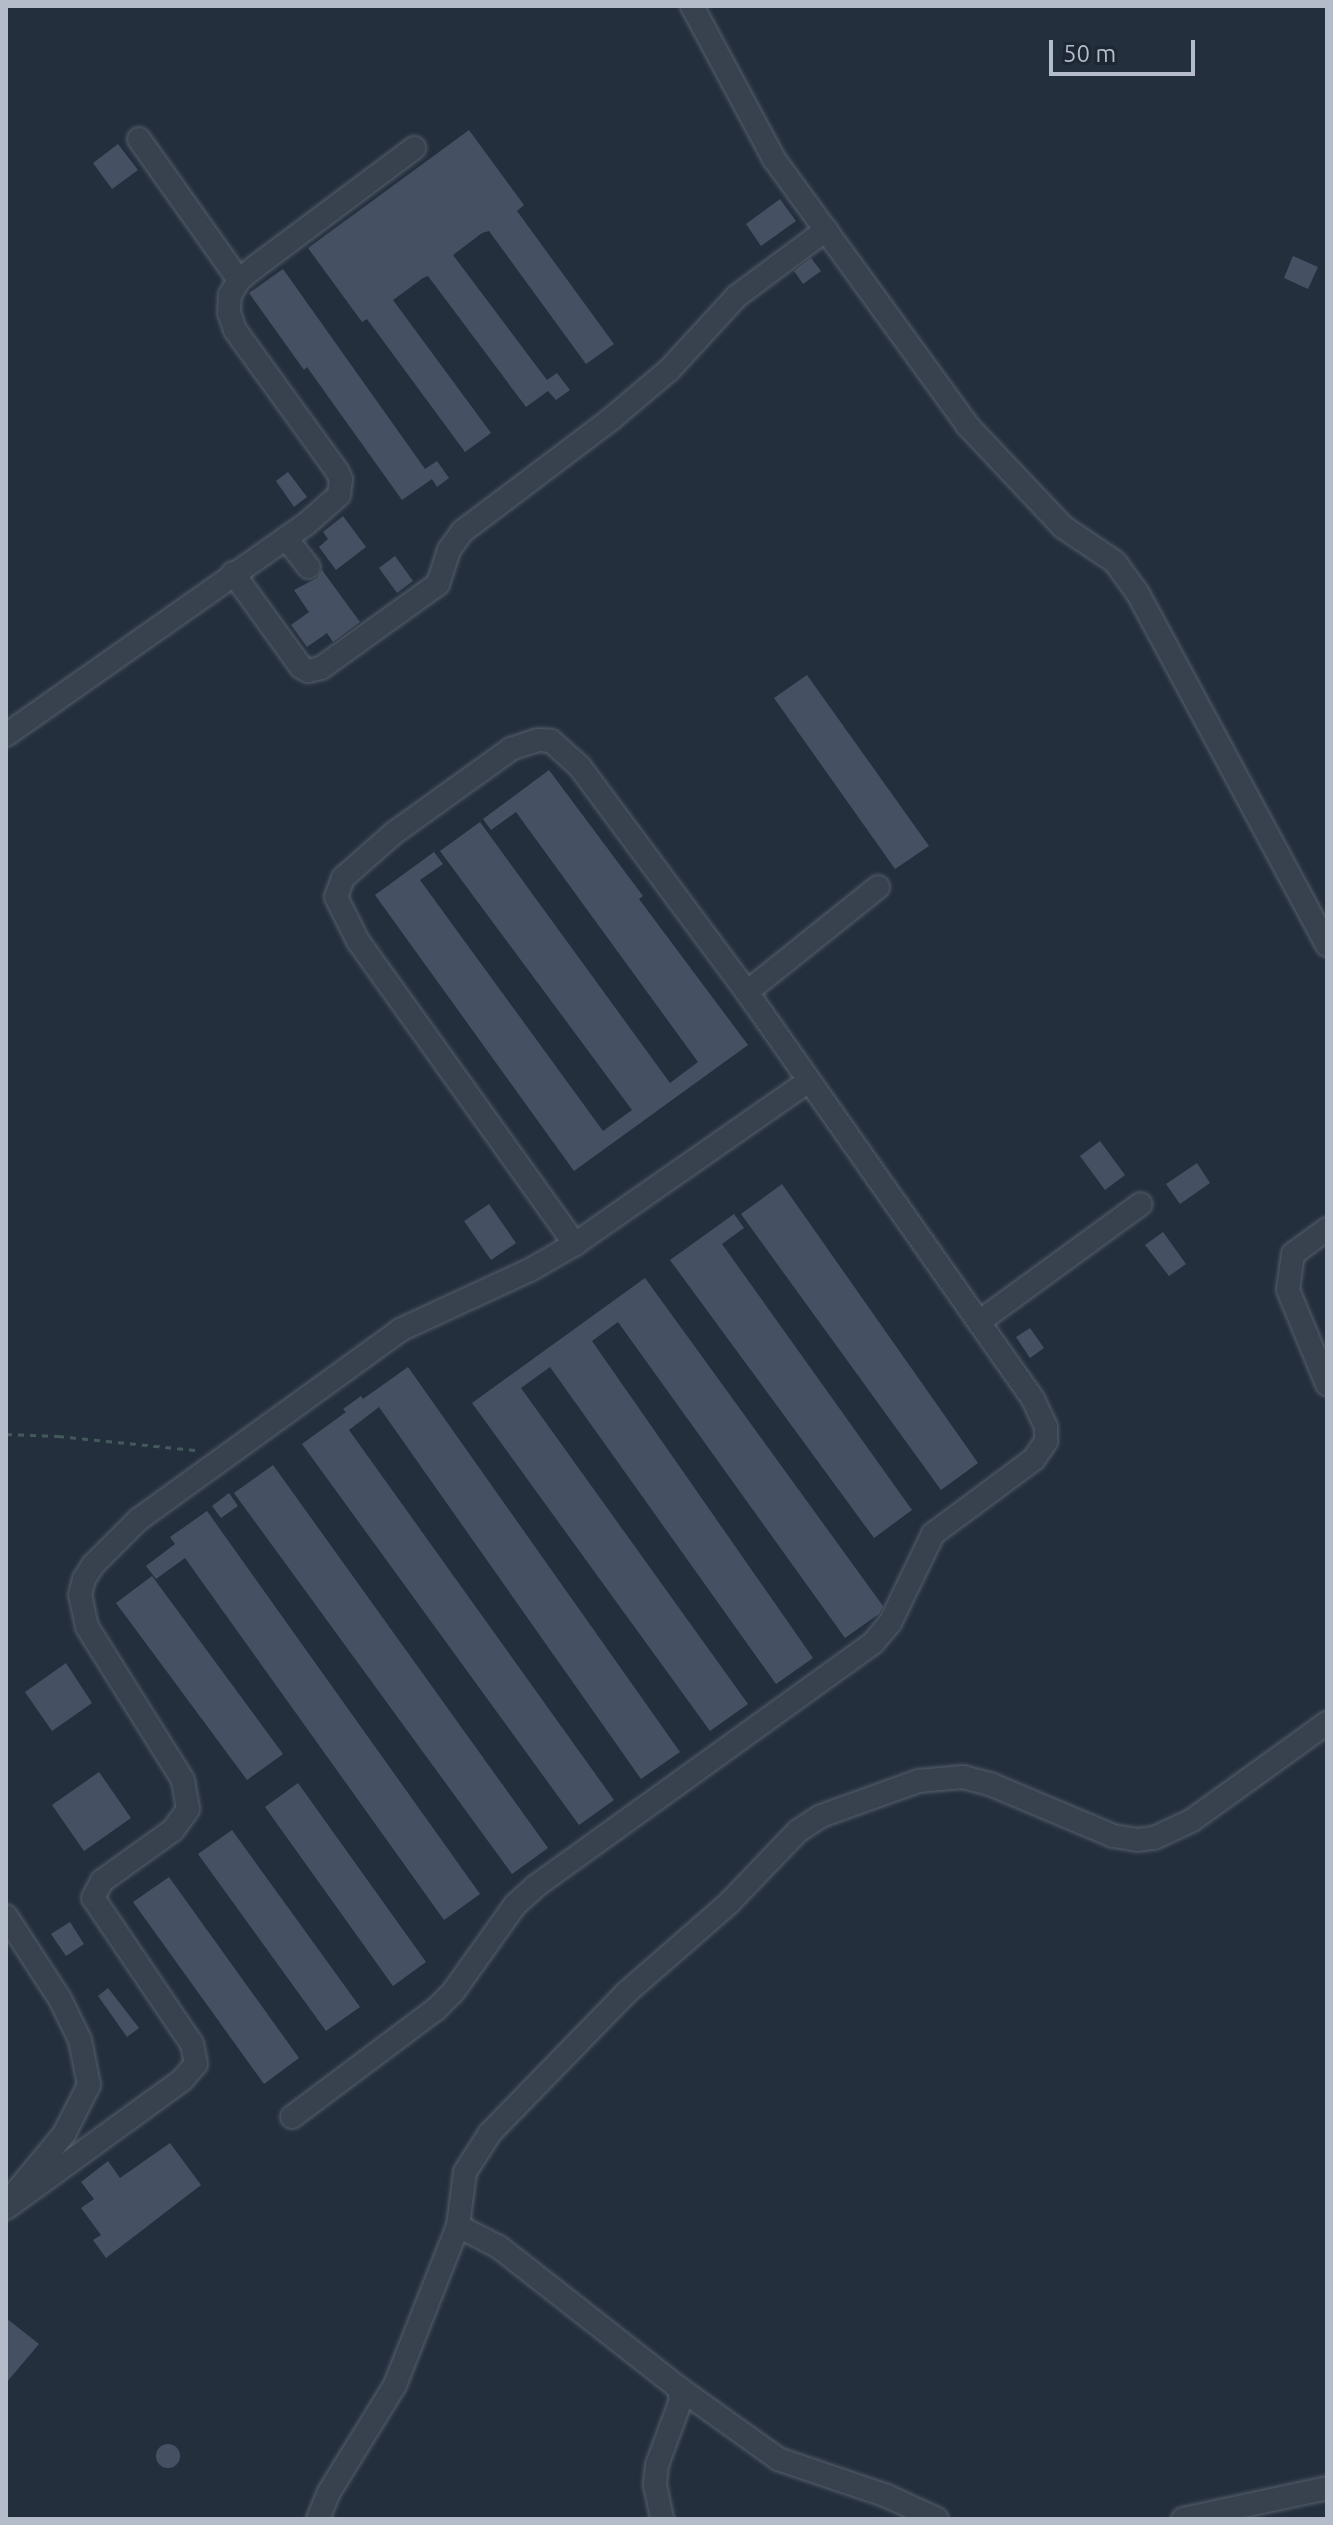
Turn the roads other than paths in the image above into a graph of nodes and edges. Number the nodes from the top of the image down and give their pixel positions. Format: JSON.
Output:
{"nodes":[{"id":1,"x":692,"y":6,"type":"edge"},
{"id":2,"x":139,"y":139,"type":"dead end"},
{"id":3,"x":414,"y":148,"type":"dead end"},
{"id":4,"x":826,"y":230,"type":"junction"},
{"id":5,"x":239,"y":280,"type":"junction"},
{"id":6,"x":286,"y":538,"type":"junction"},
{"id":7,"x":309,"y":567,"type":"dead end"},
{"id":8,"x":233,"y":573,"type":"junction"},
{"id":9,"x":6,"y":735,"type":"edge"},
{"id":10,"x":878,"y":887,"type":"dead end"},
{"id":11,"x":1327,"y":945,"type":"edge"},
{"id":12,"x":747,"y":992,"type":"junction"},
{"id":13,"x":807,"y":1082,"type":"junction"},
{"id":14,"x":1141,"y":1204,"type":"dead end"},
{"id":15,"x":1327,"y":1229,"type":"edge"},
{"id":16,"x":575,"y":1244,"type":"junction"},
{"id":17,"x":979,"y":1322,"type":"junction"},
{"id":18,"x":1327,"y":1384,"type":"edge"},
{"id":19,"x":1327,"y":1723,"type":"edge"},
{"id":20,"x":6,"y":1916,"type":"edge"},
{"id":21,"x":292,"y":2117,"type":"dead end"},
{"id":22,"x":6,"y":2206,"type":"edge"},
{"id":23,"x":458,"y":2226,"type":"junction"},
{"id":24,"x":679,"y":2388,"type":"junction"},
{"id":25,"x":1327,"y":2488,"type":"edge"},
{"id":26,"x":318,"y":2519,"type":"edge"},
{"id":27,"x":662,"y":2519,"type":"edge"},
{"id":28,"x":937,"y":2519,"type":"edge"},
{"id":29,"x":1183,"y":2519,"type":"edge"}],
"edges":[{"from":1,"to":4,"type":"lane"},
{"from":2,"to":5,"type":"lane"},
{"from":3,"to":5,"type":"lane"},
{"from":4,"to":8,"type":"lane"},
{"from":4,"to":11,"type":"lane"},
{"from":5,"to":6,"type":"lane"},
{"from":6,"to":7,"type":"lane"},
{"from":6,"to":8,"type":"lane"},
{"from":8,"to":9,"type":"lane"},
{"from":10,"to":12,"type":"lane"},
{"from":12,"to":13,"type":"lane"},
{"from":12,"to":16,"type":"lane"},
{"from":13,"to":16,"type":"lane"},
{"from":13,"to":17,"type":"lane"},
{"from":14,"to":17,"type":"lane"},
{"from":15,"to":18,"type":"lane"},
{"from":16,"to":22,"type":"lane"},
{"from":17,"to":21,"type":"lane"},
{"from":19,"to":23,"type":"lane"},
{"from":20,"to":22,"type":"lane"},
{"from":23,"to":24,"type":"lane"},
{"from":23,"to":26,"type":"lane"},
{"from":24,"to":27,"type":"lane"},
{"from":24,"to":28,"type":"lane"},
{"from":25,"to":29,"type":"lane"}]}
